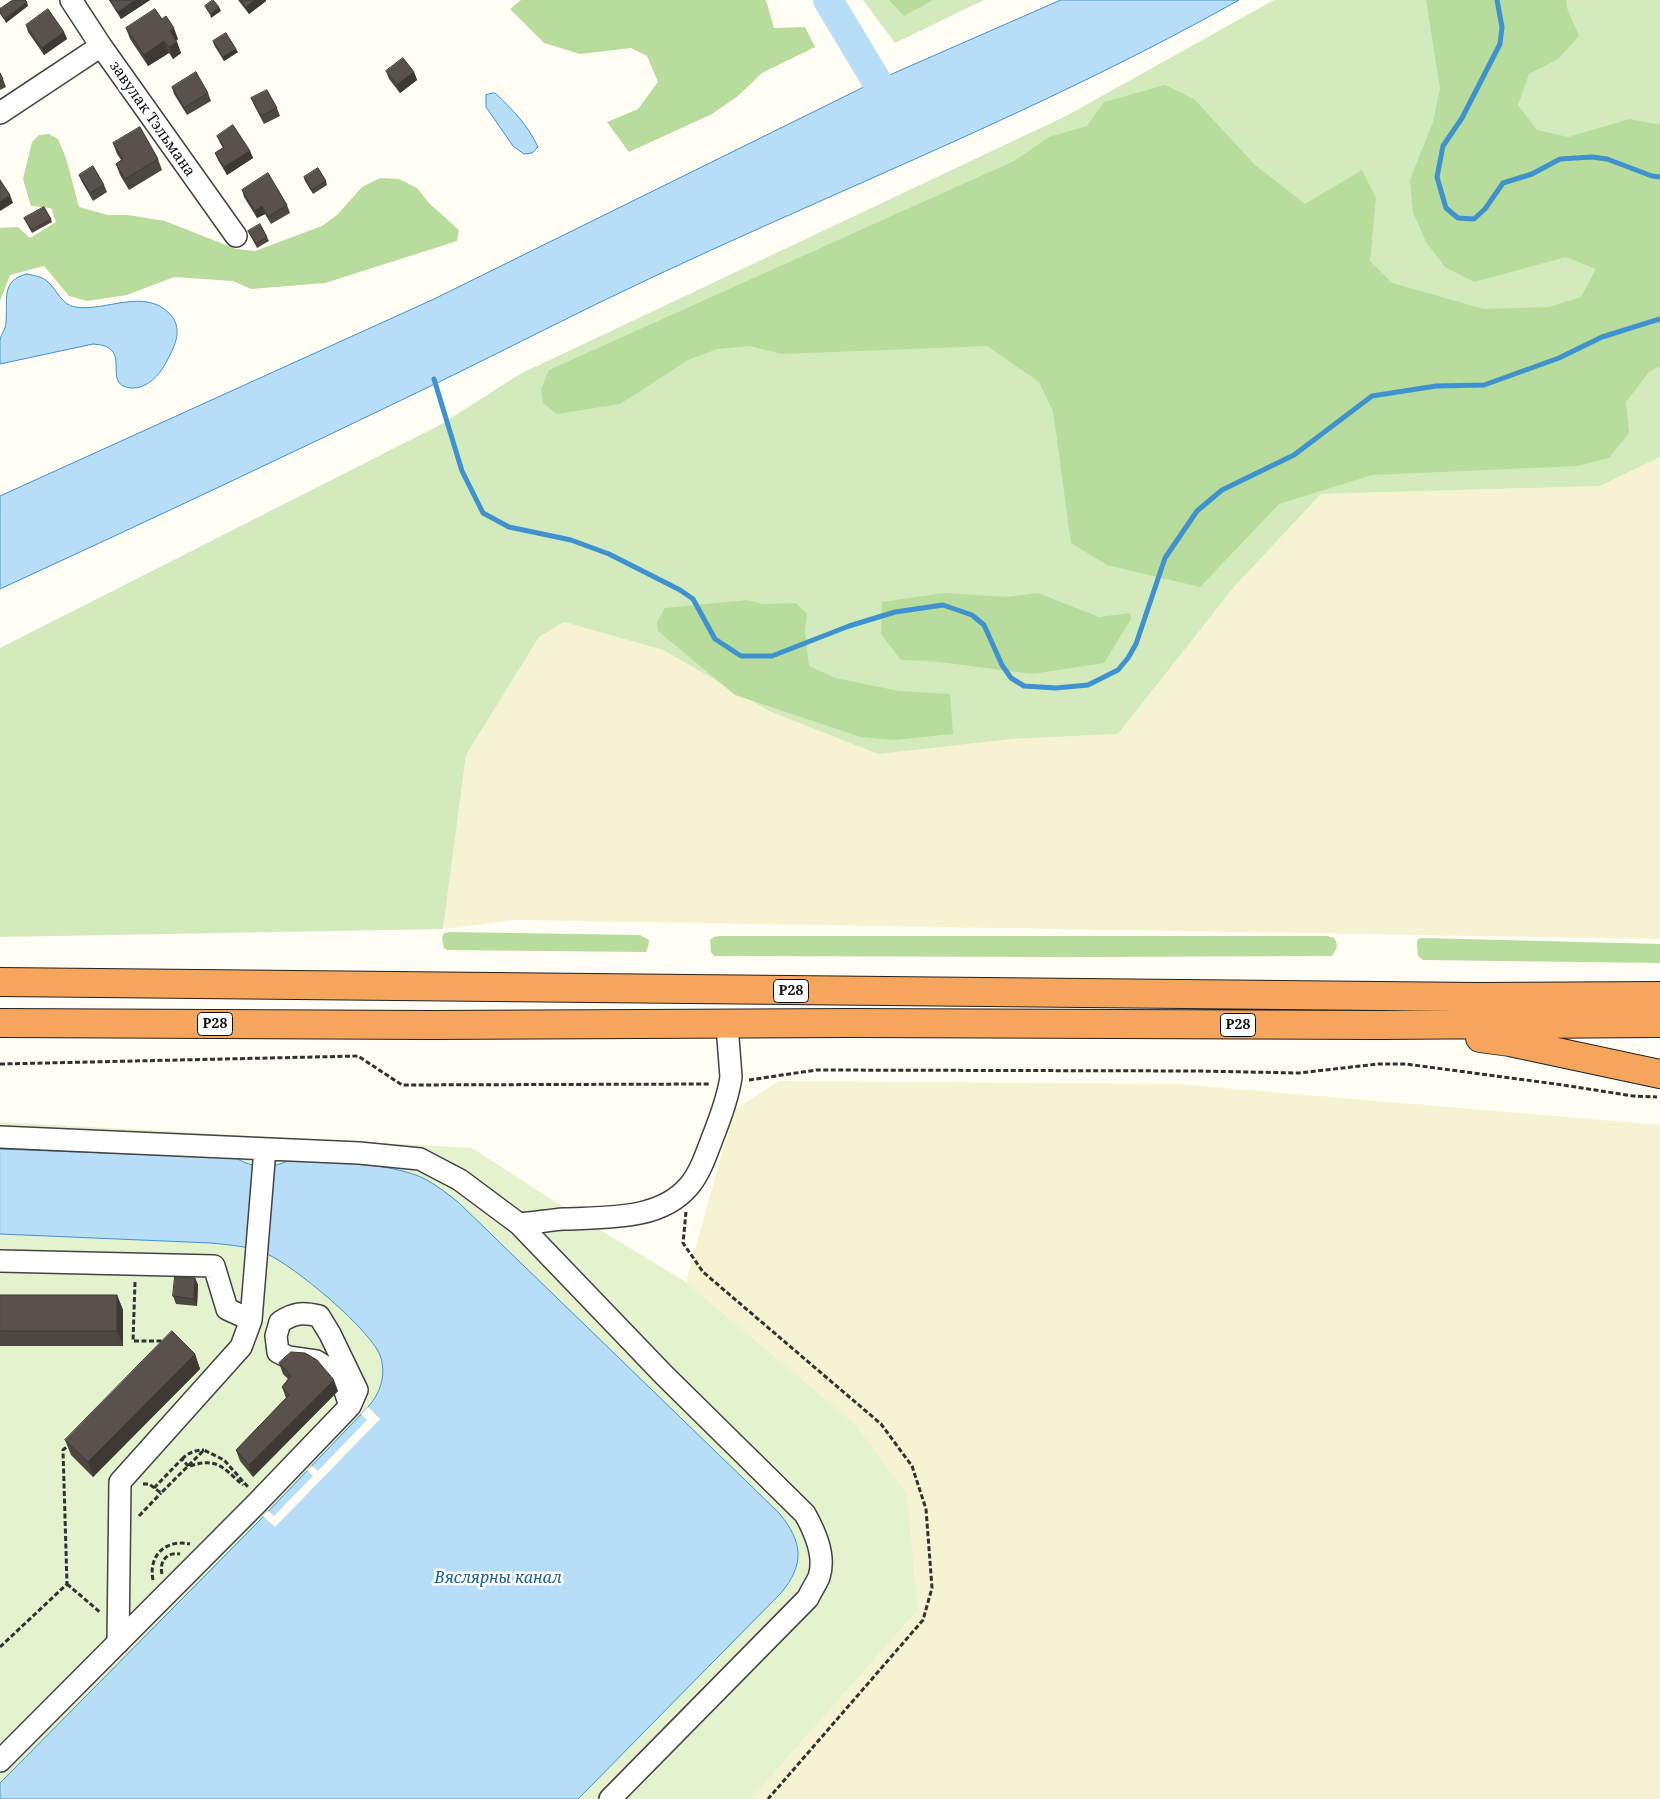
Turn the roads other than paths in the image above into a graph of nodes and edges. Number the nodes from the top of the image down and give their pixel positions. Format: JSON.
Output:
{"nodes":[{"id":1,"x":70,"y":0,"type":"edge"},
{"id":2,"x":100,"y":46,"type":"junction"},
{"id":3,"x":0,"y":113,"type":"edge"},
{"id":4,"x":236,"y":236,"type":"dead end"},
{"id":5,"x":0,"y":982,"type":"edge"},
{"id":6,"x":1660,"y":996,"type":"edge"},
{"id":7,"x":0,"y":1023,"type":"edge"},
{"id":8,"x":1660,"y":1023,"type":"edge"},
{"id":9,"x":727,"y":1025,"type":"junction"},
{"id":10,"x":1380,"y":1026,"type":"junction"},
{"id":11,"x":1660,"y":1074,"type":"edge"},
{"id":12,"x":0,"y":1137,"type":"edge"},
{"id":13,"x":264,"y":1151,"type":"junction"},
{"id":14,"x":519,"y":1224,"type":"junction"},
{"id":15,"x":0,"y":1261,"type":"edge"},
{"id":16,"x":251,"y":1320,"type":"junction"},
{"id":17,"x":350,"y":1406,"type":"junction"},
{"id":18,"x":118,"y":1635,"type":"junction"},
{"id":19,"x":0,"y":1761,"type":"edge"},
{"id":20,"x":610,"y":1799,"type":"edge"}],
"edges":[{"from":1,"to":2,"type":"street","name":"завулак Тэльмана"},
{"from":2,"to":3,"type":"street"},
{"from":2,"to":4,"type":"street","name":"завулак Тэльмана"},
{"from":5,"to":6,"type":"highway","number":"Р28"},
{"from":7,"to":9,"type":"highway","number":"Р28"},
{"from":8,"to":10,"type":"highway","number":"Р28"},
{"from":9,"to":10,"type":"highway","number":"Р28"},
{"from":9,"to":14,"type":"street"},
{"from":10,"to":11,"type":"highway"},
{"from":12,"to":13,"type":"street"},
{"from":13,"to":14,"type":"street"},
{"from":13,"to":16,"type":"street"},
{"from":14,"to":20,"type":"street"},
{"from":15,"to":16,"type":"street"},
{"from":16,"to":18,"type":"street"},
{"from":17,"to":17,"type":"street"},
{"from":17,"to":18,"type":"street"},
{"from":18,"to":19,"type":"street"}]}
